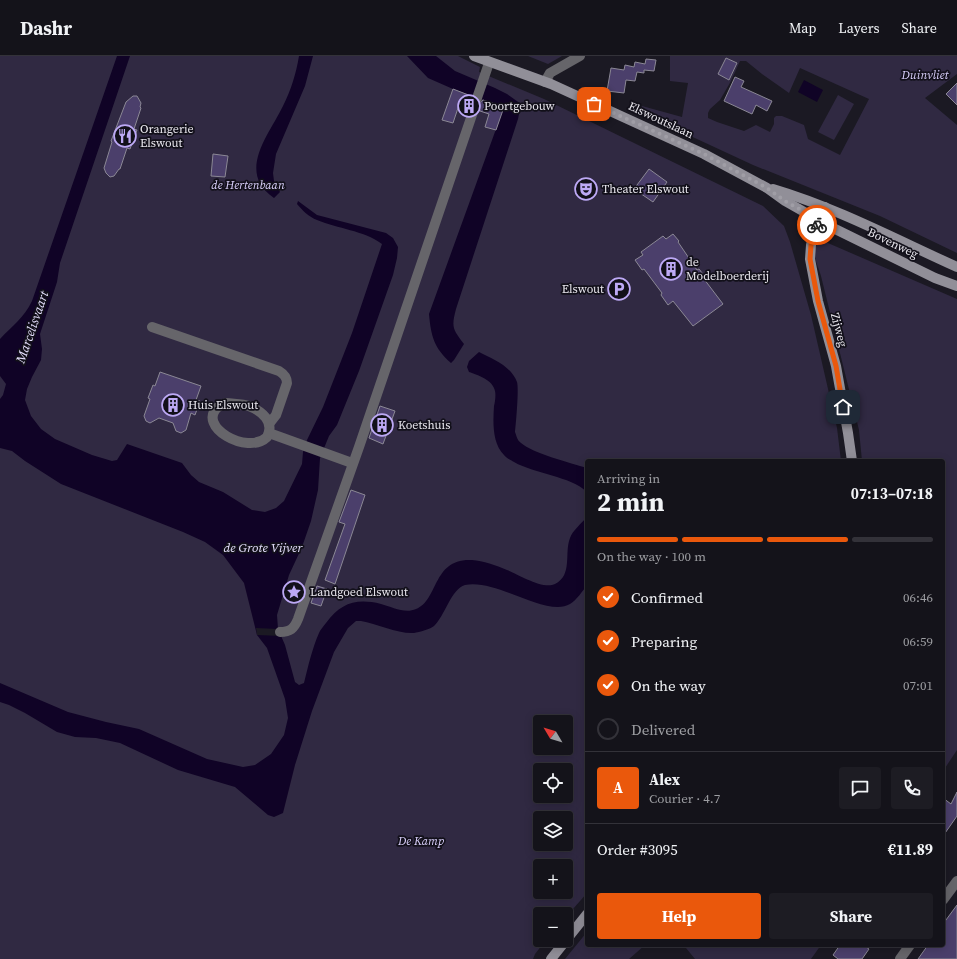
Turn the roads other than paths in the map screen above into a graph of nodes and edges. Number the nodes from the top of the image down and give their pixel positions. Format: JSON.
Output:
{"nodes":[{"id":1,"x":474,"y":56,"type":"edge"},
{"id":2,"x":580,"y":56,"type":"edge"},
{"id":3,"x":489,"y":62,"type":"junction"},
{"id":4,"x":545,"y":82,"type":"junction"},
{"id":5,"x":477,"y":98,"type":"dead end"},
{"id":6,"x":474,"y":109,"type":"dead end"},
{"id":7,"x":767,"y":188,"type":"junction"},
{"id":8,"x":825,"y":207,"type":"junction"},
{"id":9,"x":819,"y":220,"type":"junction"},
{"id":10,"x":957,"y":267,"type":"edge"},
{"id":11,"x":957,"y":286,"type":"edge"},
{"id":12,"x":152,"y":328,"type":"dead end"},
{"id":13,"x":269,"y":428,"type":"junction"},
{"id":14,"x":852,"y":459,"type":"edge"},
{"id":15,"x":352,"y":464,"type":"junction"},
{"id":16,"x":280,"y":632,"type":"dead end"},
{"id":17,"x":957,"y":881,"type":"edge"},
{"id":18,"x":945,"y":897,"type":"edge"},
{"id":19,"x":585,"y":916,"type":"edge"},
{"id":20,"x":909,"y":947,"type":"edge"},
{"id":21,"x":550,"y":959,"type":"edge"},
{"id":22,"x":900,"y":959,"type":"edge"}],
"edges":[{"from":1,"to":3,"type":"street","name":"Elswoutslaan"},
{"from":2,"to":4,"type":"street"},
{"from":3,"to":4,"type":"street","name":"Elswoutslaan"},
{"from":3,"to":5,"type":"street"},
{"from":4,"to":7,"type":"street","name":"Elswoutslaan"},
{"from":6,"to":15,"type":"street"},
{"from":7,"to":8,"type":"street","name":"Elswoutslaan"},
{"from":7,"to":9,"type":"street","name":"Elswoutslaan"},
{"from":8,"to":9,"type":"street","name":"Zijweg"},
{"from":8,"to":10,"type":"street","name":"Bovenweg"},
{"from":9,"to":11,"type":"street","name":"Bovenweg"},
{"from":9,"to":14,"type":"street","name":"Zijweg"},
{"from":12,"to":13,"type":"street"},
{"from":13,"to":13,"type":"street"},
{"from":13,"to":15,"type":"street"},
{"from":15,"to":16,"type":"street"},
{"from":17,"to":18,"type":"street"},
{"from":19,"to":21,"type":"street"},
{"from":20,"to":22,"type":"street"}]}
